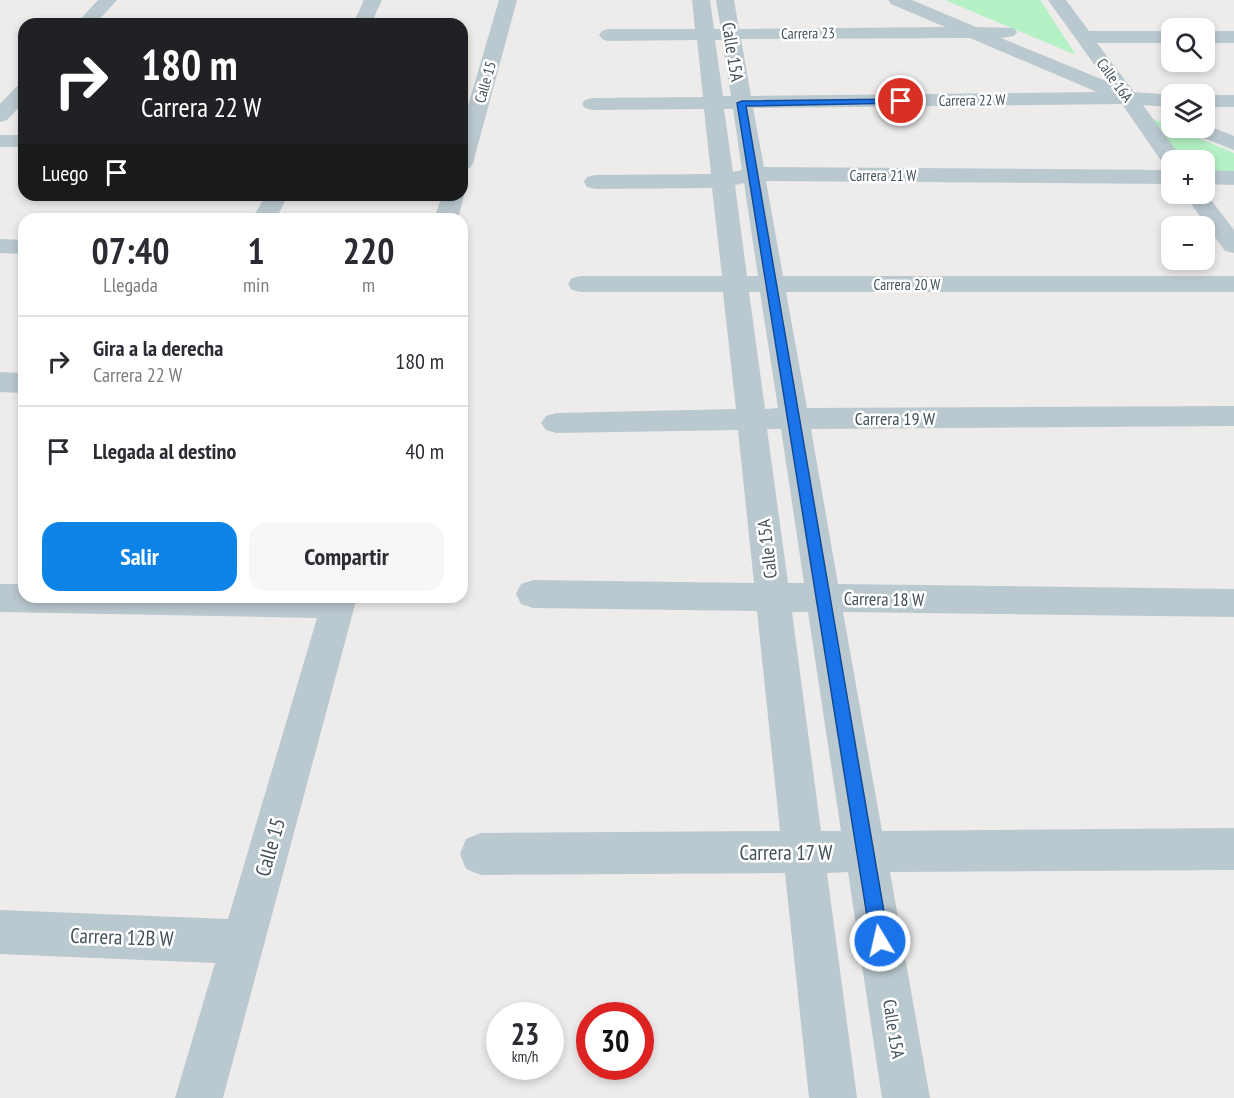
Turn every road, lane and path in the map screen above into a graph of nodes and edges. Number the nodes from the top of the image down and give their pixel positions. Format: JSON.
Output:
{"nodes":[{"id":1,"x":108,"y":0,"type":"edge"},
{"id":2,"x":373,"y":0,"type":"edge"},
{"id":3,"x":508,"y":0,"type":"edge"},
{"id":4,"x":701,"y":0,"type":"edge"},
{"id":5,"x":725,"y":0,"type":"edge"},
{"id":6,"x":897,"y":0,"type":"edge"},
{"id":7,"x":931,"y":0,"type":"edge"},
{"id":8,"x":1057,"y":0,"type":"edge"},
{"id":9,"x":91,"y":18,"type":"edge"},
{"id":10,"x":365,"y":18,"type":"edge"},
{"id":11,"x":969,"y":31,"type":"junction"},
{"id":12,"x":1008,"y":32,"type":"junction"},
{"id":13,"x":718,"y":34,"type":"junction"},
{"id":14,"x":608,"y":35,"type":"dead end"},
{"id":15,"x":1084,"y":37,"type":"junction"},
{"id":16,"x":1161,"y":37,"type":"edge"},
{"id":17,"x":1215,"y":37,"type":"edge"},
{"id":18,"x":1234,"y":38,"type":"edge"},
{"id":19,"x":1111,"y":74,"type":"junction"},
{"id":20,"x":18,"y":96,"type":"edge"},
{"id":21,"x":1161,"y":96,"type":"edge"},
{"id":22,"x":1128,"y":99,"type":"junction"},
{"id":23,"x":1161,"y":100,"type":"edge"},
{"id":24,"x":1215,"y":101,"type":"edge"},
{"id":25,"x":1234,"y":101,"type":"edge"},
{"id":26,"x":728,"y":103,"type":"junction"},
{"id":27,"x":592,"y":104,"type":"dead end"},
{"id":28,"x":1161,"y":112,"type":"edge"},
{"id":29,"x":0,"y":116,"type":"edge"},
{"id":30,"x":1215,"y":119,"type":"edge"},
{"id":31,"x":1234,"y":127,"type":"edge"},
{"id":32,"x":1215,"y":136,"type":"edge"},
{"id":33,"x":468,"y":137,"type":"edge"},
{"id":34,"x":0,"y":141,"type":"edge"},
{"id":35,"x":18,"y":141,"type":"edge"},
{"id":36,"x":1234,"y":144,"type":"edge"},
{"id":37,"x":1165,"y":150,"type":"edge"},
{"id":38,"x":738,"y":177,"type":"junction"},
{"id":39,"x":1161,"y":177,"type":"edge"},
{"id":40,"x":1215,"y":177,"type":"edge"},
{"id":41,"x":1234,"y":177,"type":"edge"},
{"id":42,"x":595,"y":182,"type":"dead end"},
{"id":43,"x":1203,"y":204,"type":"edge"},
{"id":44,"x":0,"y":246,"type":"edge"},
{"id":45,"x":1234,"y":246,"type":"edge"},
{"id":46,"x":18,"y":247,"type":"edge"},
{"id":47,"x":581,"y":284,"type":"dead end"},
{"id":48,"x":771,"y":284,"type":"junction"},
{"id":49,"x":1234,"y":284,"type":"edge"},
{"id":50,"x":735,"y":285,"type":"junction"},
{"id":51,"x":0,"y":382,"type":"edge"},
{"id":52,"x":18,"y":383,"type":"edge"},
{"id":53,"x":1234,"y":416,"type":"edge"},
{"id":54,"x":751,"y":419,"type":"junction"},
{"id":55,"x":794,"y":419,"type":"junction"},
{"id":56,"x":556,"y":423,"type":"dead end"},
{"id":57,"x":533,"y":594,"type":"dead end"},
{"id":58,"x":773,"y":596,"type":"junction"},
{"id":59,"x":0,"y":598,"type":"edge"},
{"id":60,"x":18,"y":598,"type":"edge"},
{"id":61,"x":824,"y":598,"type":"junction"},
{"id":62,"x":338,"y":603,"type":"edge"},
{"id":63,"x":1234,"y":603,"type":"edge"},
{"id":64,"x":1234,"y":849,"type":"edge"},
{"id":65,"x":804,"y":852,"type":"junction"},
{"id":66,"x":865,"y":852,"type":"junction"},
{"id":67,"x":481,"y":854,"type":"dead end"},
{"id":68,"x":0,"y":932,"type":"edge"},
{"id":69,"x":243,"y":942,"type":"junction"},
{"id":70,"x":200,"y":1098,"type":"edge"},
{"id":71,"x":833,"y":1098,"type":"edge"},
{"id":72,"x":906,"y":1098,"type":"edge"}],
"edges":[{"from":1,"to":9,"type":"street"},
{"from":2,"to":10,"type":"street"},
{"from":3,"to":33,"type":"street","name":"Calle 15"},
{"from":4,"to":13,"type":"street","name":"Calle 15A"},
{"from":5,"to":13,"type":"street","name":"Calle 15A"},
{"from":6,"to":11,"type":"street"},
{"from":7,"to":12,"type":"street"},
{"from":8,"to":15,"type":"street","name":"Calle 16A"},
{"from":11,"to":12,"type":"street","name":"Carrera 23"},
{"from":11,"to":13,"type":"street","name":"Carrera 23"},
{"from":11,"to":22,"type":"street"},
{"from":12,"to":19,"type":"street"},
{"from":13,"to":14,"type":"street","name":"Carrera 23"},
{"from":13,"to":26,"type":"street","name":"Calle 15A"},
{"from":15,"to":16,"type":"street"},
{"from":15,"to":19,"type":"street","name":"Calle 16A"},
{"from":17,"to":18,"type":"street"},
{"from":19,"to":21,"type":"street"},
{"from":19,"to":22,"type":"street","name":"Calle 16A"},
{"from":20,"to":29,"type":"street"},
{"from":22,"to":23,"type":"street","name":"Carrera 22 W"},
{"from":22,"to":26,"type":"street","name":"Carrera 22 W"},
{"from":22,"to":28,"type":"street"},
{"from":22,"to":37,"type":"street","name":"Calle 16A"},
{"from":24,"to":25,"type":"street"},
{"from":26,"to":27,"type":"street","name":"Carrera 22 W"},
{"from":26,"to":38,"type":"street","name":"Calle 15A"},
{"from":30,"to":31,"type":"street"},
{"from":32,"to":36,"type":"street"},
{"from":34,"to":35,"type":"street"},
{"from":38,"to":39,"type":"street","name":"Carrera 21 W"},
{"from":38,"to":42,"type":"street","name":"Carrera 21 W"},
{"from":38,"to":48,"type":"street","name":"Calle 15A"},
{"from":38,"to":50,"type":"street","name":"Calle 15A"},
{"from":40,"to":41,"type":"street"},
{"from":43,"to":45,"type":"street"},
{"from":44,"to":46,"type":"street"},
{"from":47,"to":50,"type":"street","name":"Carrera 20 W"},
{"from":48,"to":49,"type":"street","name":"Carrera 20 W"},
{"from":48,"to":50,"type":"street","name":"Carrera 20 W"},
{"from":48,"to":55,"type":"street","name":"Calle 15A"},
{"from":50,"to":54,"type":"street","name":"Calle 15A"},
{"from":51,"to":52,"type":"street"},
{"from":53,"to":55,"type":"street","name":"Carrera 19 W"},
{"from":54,"to":55,"type":"street","name":"Carrera 19 W"},
{"from":54,"to":56,"type":"street","name":"Carrera 19 W"},
{"from":54,"to":58,"type":"street","name":"Calle 15A"},
{"from":55,"to":61,"type":"street","name":"Calle 15A"},
{"from":57,"to":58,"type":"street","name":"Carrera 18 W"},
{"from":58,"to":61,"type":"street","name":"Carrera 18 W"},
{"from":58,"to":65,"type":"street","name":"Calle 15A"},
{"from":59,"to":60,"type":"street"},
{"from":61,"to":63,"type":"street","name":"Carrera 18 W"},
{"from":61,"to":66,"type":"street","name":"Calle 15A"},
{"from":62,"to":69,"type":"street","name":"Calle 15"},
{"from":64,"to":66,"type":"street","name":"Carrera 17 W"},
{"from":65,"to":66,"type":"street","name":"Carrera 17 W"},
{"from":65,"to":67,"type":"street","name":"Carrera 17 W"},
{"from":65,"to":71,"type":"street","name":"Calle 15A"},
{"from":66,"to":72,"type":"street","name":"Calle 15A"},
{"from":68,"to":69,"type":"street","name":"Carrera 12B W"},
{"from":69,"to":70,"type":"street","name":"Calle 15"}]}
